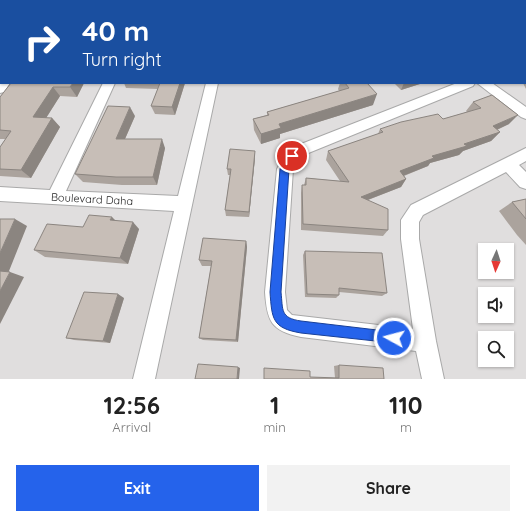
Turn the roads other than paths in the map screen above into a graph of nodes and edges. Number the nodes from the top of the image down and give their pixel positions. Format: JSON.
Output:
{"nodes":[{"id":1,"x":109,"y":84,"type":"edge"},
{"id":2,"x":212,"y":84,"type":"edge"},
{"id":3,"x":466,"y":84,"type":"edge"},
{"id":4,"x":484,"y":84,"type":"edge"},
{"id":5,"x":526,"y":114,"type":"edge"},
{"id":6,"x":526,"y":154,"type":"edge"},
{"id":7,"x":508,"y":164,"type":"junction"},
{"id":8,"x":526,"y":182,"type":"edge"},
{"id":9,"x":0,"y":194,"type":"edge"},
{"id":10,"x":55,"y":197,"type":"junction"},
{"id":11,"x":184,"y":204,"type":"junction"},
{"id":12,"x":425,"y":341,"type":"junction"},
{"id":13,"x":144,"y":379,"type":"edge"},
{"id":14,"x":433,"y":379,"type":"edge"}],
"edges":[{"from":1,"to":10,"type":"street"},
{"from":2,"to":11,"type":"street"},
{"from":3,"to":12,"type":"street"},
{"from":4,"to":5,"type":"street"},
{"from":6,"to":7,"type":"street"},
{"from":7,"to":8,"type":"street"},
{"from":7,"to":12,"type":"street"},
{"from":9,"to":10,"type":"street","name":"Boulevard Daha"},
{"from":10,"to":11,"type":"street","name":"Boulevard Daha"},
{"from":11,"to":13,"type":"street"},
{"from":12,"to":14,"type":"street"}]}
